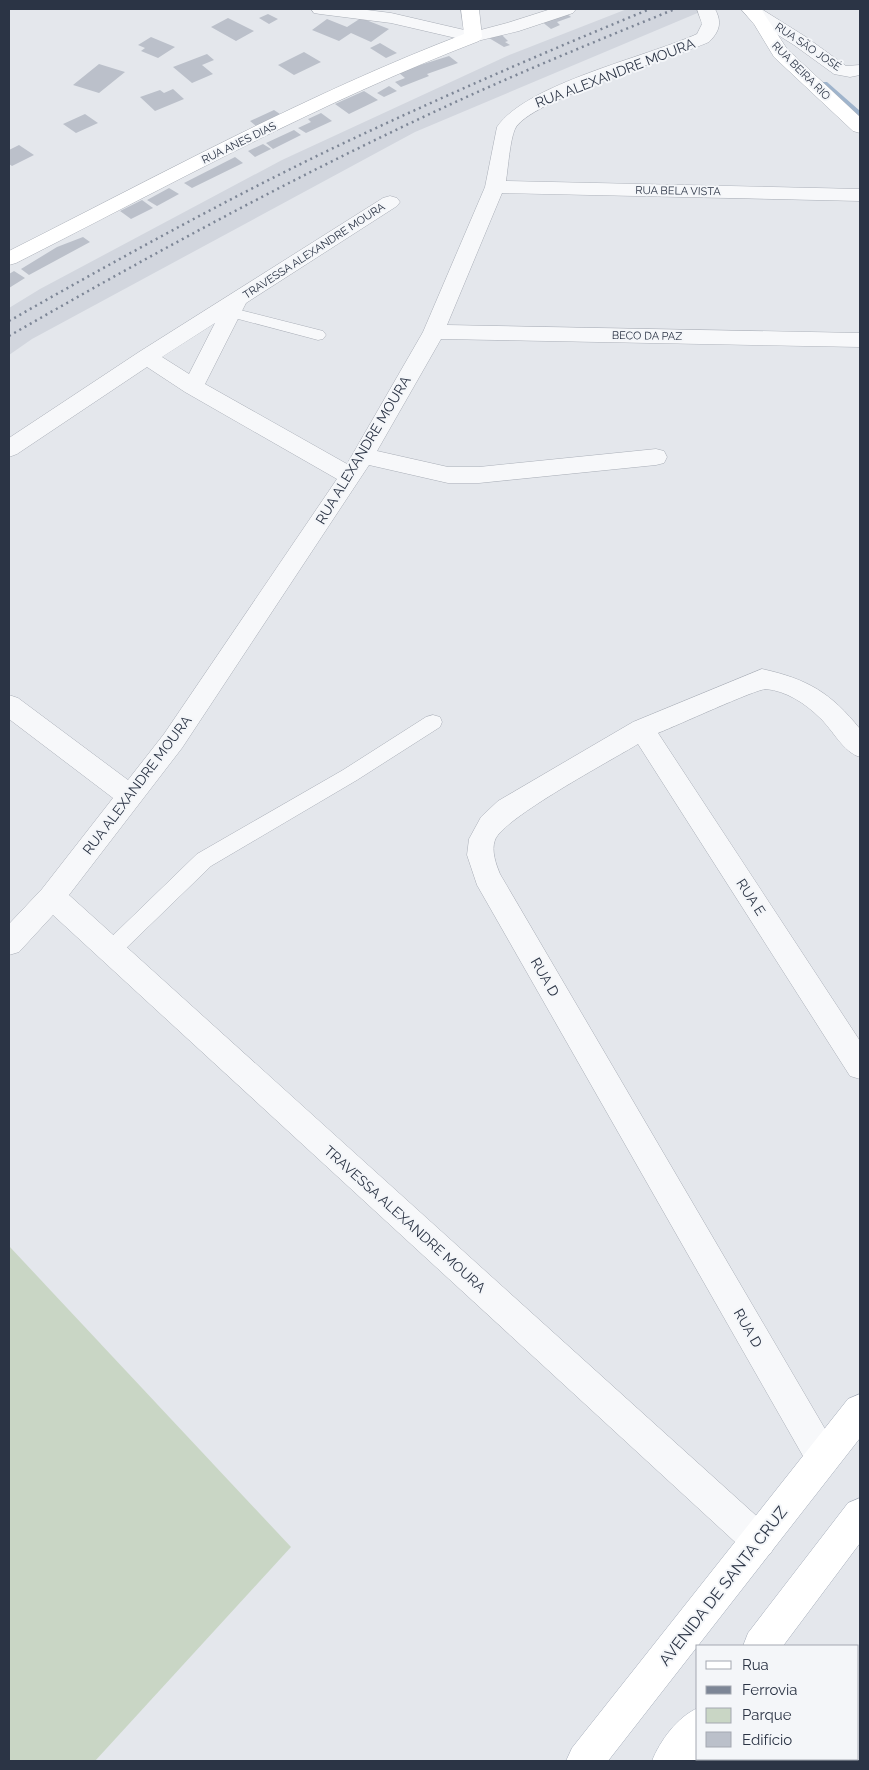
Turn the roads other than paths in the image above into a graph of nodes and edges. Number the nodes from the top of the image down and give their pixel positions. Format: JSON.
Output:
{"nodes":[{"id":1,"x":320,"y":9,"type":"edge"},
{"id":2,"x":470,"y":9,"type":"edge"},
{"id":3,"x":567,"y":9,"type":"edge"},
{"id":4,"x":706,"y":9,"type":"edge"},
{"id":5,"x":754,"y":12,"type":"edge"},
{"id":6,"x":473,"y":36,"type":"junction"},
{"id":7,"x":860,"y":70,"type":"edge"},
{"id":8,"x":860,"y":127,"type":"edge"},
{"id":9,"x":496,"y":187,"type":"junction"},
{"id":10,"x":860,"y":195,"type":"edge"},
{"id":11,"x":390,"y":202,"type":"dead end"},
{"id":12,"x":9,"y":259,"type":"edge"},
{"id":13,"x":234,"y":306,"type":"junction"},
{"id":14,"x":434,"y":332,"type":"junction"},
{"id":15,"x":318,"y":335,"type":"dead end"},
{"id":16,"x":860,"y":340,"type":"edge"},
{"id":17,"x":147,"y":357,"type":"junction"},
{"id":18,"x":194,"y":387,"type":"junction"},
{"id":19,"x":9,"y":449,"type":"edge"},
{"id":20,"x":362,"y":455,"type":"junction"},
{"id":21,"x":656,"y":457,"type":"dead end"},
{"id":22,"x":351,"y":476,"type":"junction"},
{"id":23,"x":9,"y":705,"type":"edge"},
{"id":24,"x":433,"y":722,"type":"dead end"},
{"id":25,"x":642,"y":729,"type":"junction"},
{"id":26,"x":860,"y":747,"type":"edge"},
{"id":27,"x":130,"y":796,"type":"junction"},
{"id":28,"x":52,"y":897,"type":"junction"},
{"id":29,"x":9,"y":943,"type":"edge"},
{"id":30,"x":110,"y":951,"type":"junction"},
{"id":31,"x":860,"y":1066,"type":"edge"},
{"id":32,"x":860,"y":1411,"type":"edge"},
{"id":33,"x":823,"y":1458,"type":"junction"},
{"id":34,"x":860,"y":1515,"type":"edge"},
{"id":35,"x":759,"y":1541,"type":"junction"},
{"id":36,"x":762,"y":1645,"type":"edge"},
{"id":37,"x":696,"y":1730,"type":"edge"},
{"id":38,"x":585,"y":1761,"type":"edge"},
{"id":39,"x":671,"y":1761,"type":"edge"}],
"edges":[{"from":1,"to":6,"type":"street"},
{"from":2,"to":6,"type":"street"},
{"from":3,"to":6,"type":"street"},
{"from":4,"to":9,"type":"street","name":"RUA ALEXANDRE MOURA"},
{"from":5,"to":7,"type":"street","name":"RUA SÃO JOSÉ"},
{"from":5,"to":8,"type":"street","name":"RUA BEIRA RIO"},
{"from":6,"to":12,"type":"street","name":"RUA ANES DIAS"},
{"from":9,"to":10,"type":"street","name":"RUA BELA VISTA"},
{"from":9,"to":14,"type":"street","name":"RUA ALEXANDRE MOURA"},
{"from":11,"to":13,"type":"street","name":"TRAVESSA ALEXANDRE MOURA"},
{"from":13,"to":15,"type":"lane","name":"TRAVESSA ALEXANDRE MOURA"},
{"from":13,"to":17,"type":"street","name":"TRAVESSA ALEXANDRE MOURA"},
{"from":13,"to":18,"type":"street","name":"TRAVESSA ALEXANDRE MOURA"},
{"from":14,"to":16,"type":"street","name":"BECO DA PAZ"},
{"from":14,"to":20,"type":"street","name":"RUA ALEXANDRE MOURA"},
{"from":17,"to":18,"type":"street"},
{"from":17,"to":19,"type":"street","name":"TRAVESSA ALEXANDRE MOURA"},
{"from":18,"to":22,"type":"street"},
{"from":20,"to":21,"type":"street"},
{"from":20,"to":22,"type":"street","name":"RUA ALEXANDRE MOURA"},
{"from":22,"to":27,"type":"street","name":"RUA ALEXANDRE MOURA"},
{"from":23,"to":27,"type":"street"},
{"from":24,"to":30,"type":"lane"},
{"from":25,"to":26,"type":"street","name":"RUA D"},
{"from":25,"to":31,"type":"street","name":"RUA E"},
{"from":25,"to":33,"type":"street","name":"RUA D"},
{"from":27,"to":28,"type":"street","name":"RUA ALEXANDRE MOURA"},
{"from":28,"to":29,"type":"street","name":"RUA ALEXANDRE MOURA"},
{"from":28,"to":30,"type":"street","name":"TRAVESSA ALEXANDRE MOURA"},
{"from":30,"to":35,"type":"street","name":"TRAVESSA ALEXANDRE MOURA"},
{"from":32,"to":33,"type":"street","name":"AVENIDA DE SANTA CRUZ"},
{"from":33,"to":35,"type":"street","name":"AVENIDA DE SANTA CRUZ"},
{"from":34,"to":36,"type":"street"},
{"from":35,"to":38,"type":"street","name":"AVENIDA DE SANTA CRUZ"},
{"from":37,"to":39,"type":"street"}]}
